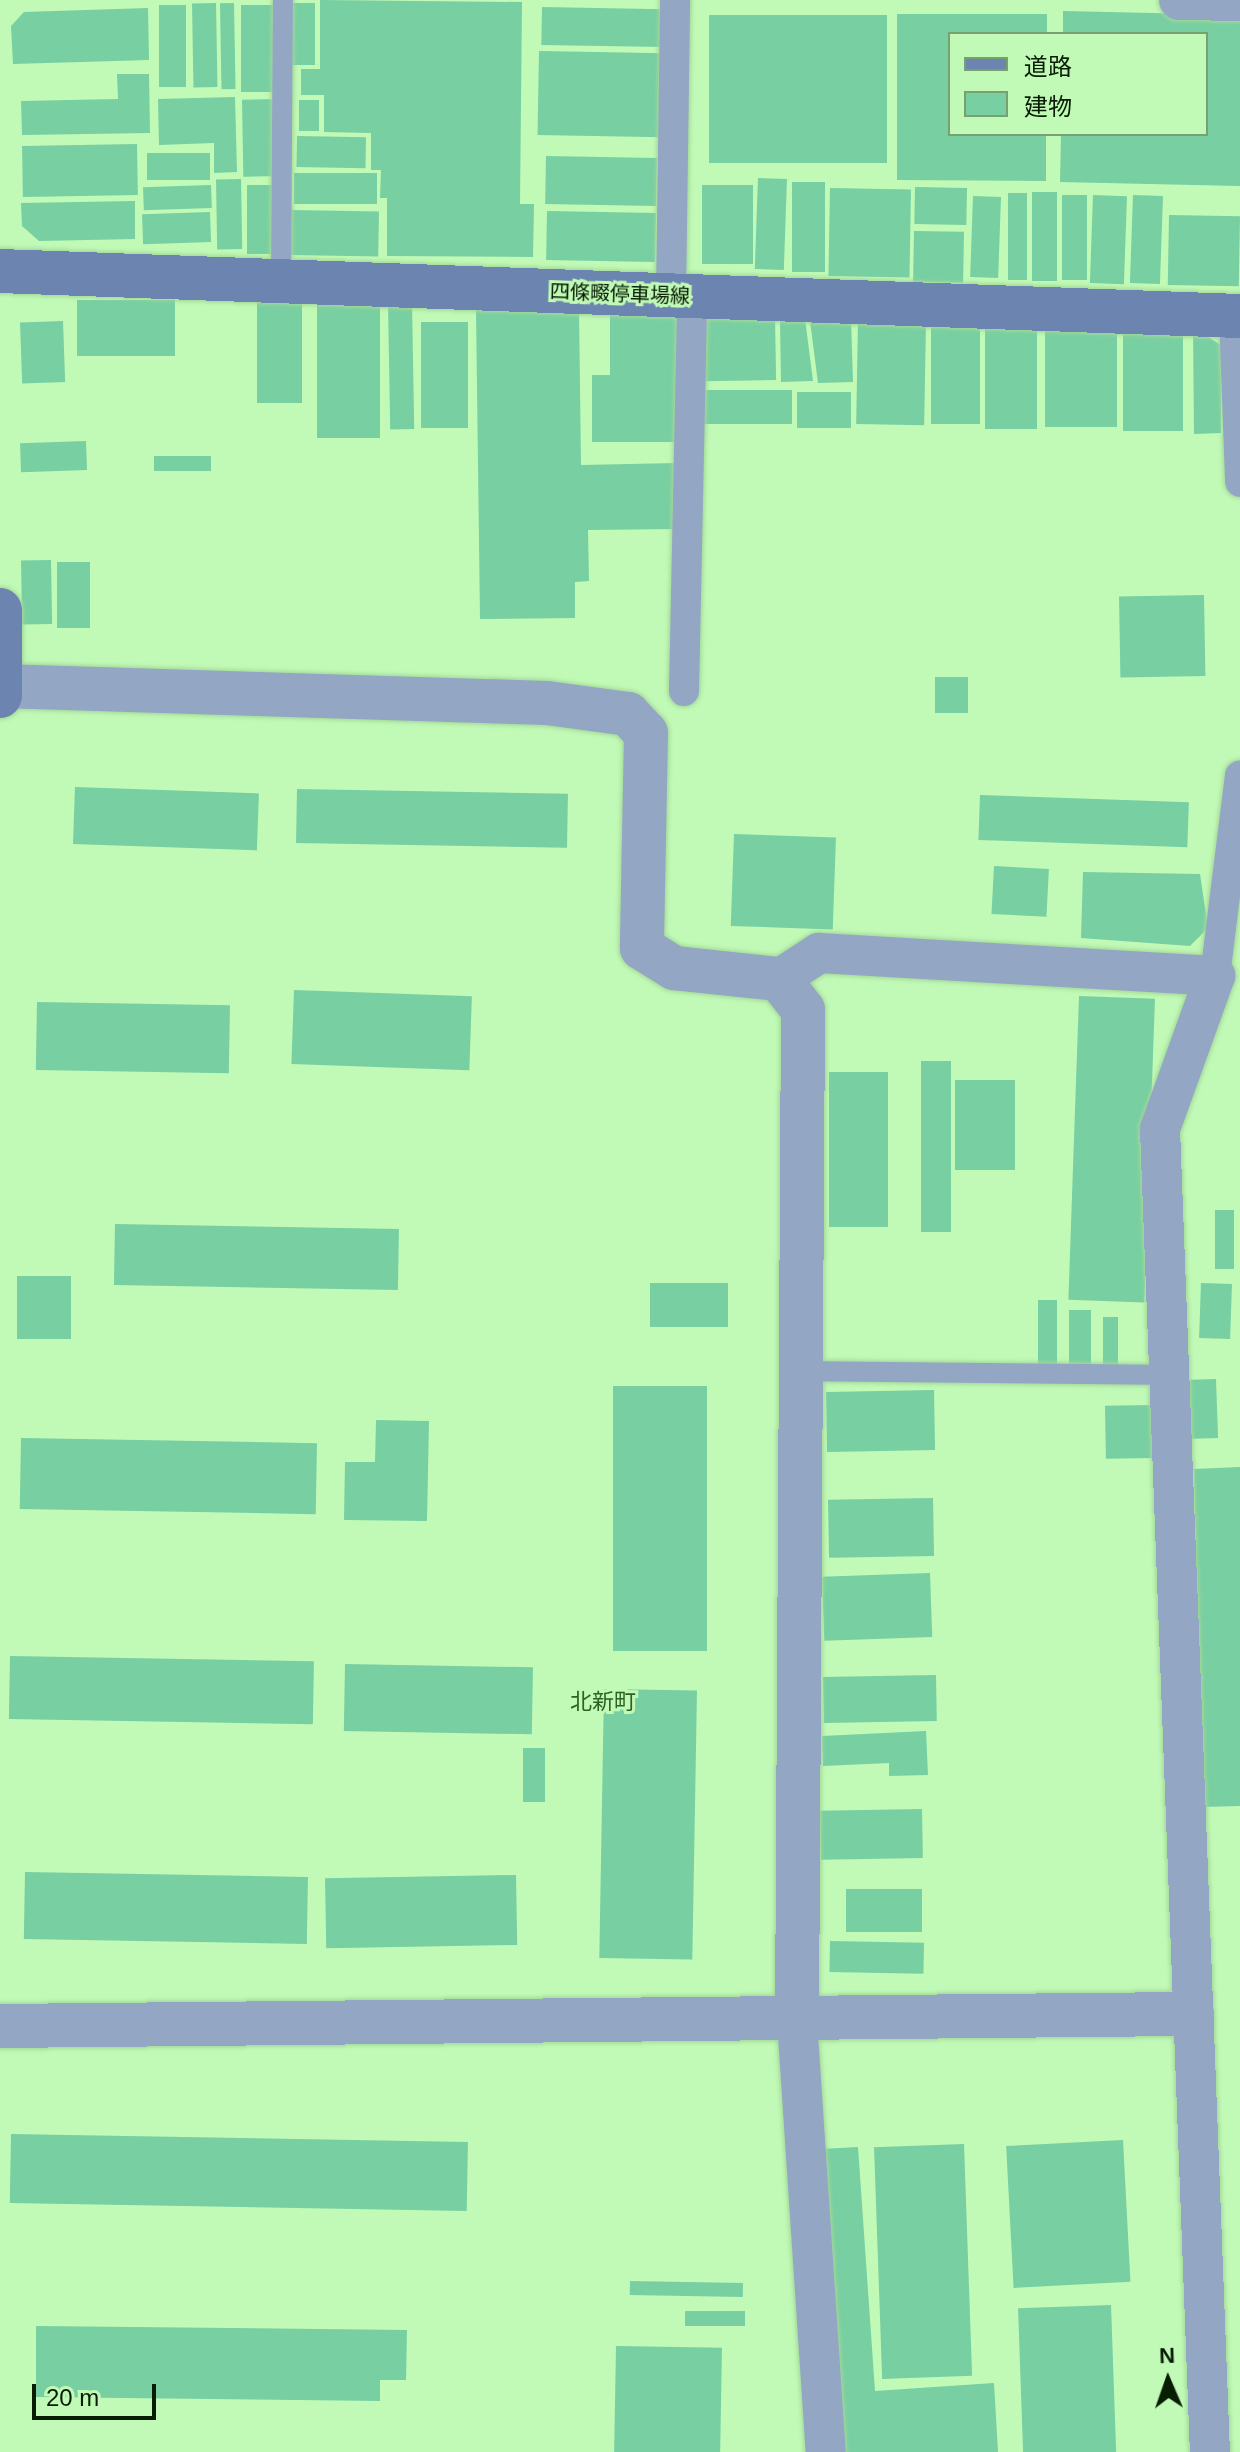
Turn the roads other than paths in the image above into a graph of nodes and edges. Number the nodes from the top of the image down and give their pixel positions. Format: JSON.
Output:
{"nodes":[{"id":1,"x":283,"y":0,"type":"edge"},
{"id":2,"x":675,"y":0,"type":"edge"},
{"id":3,"x":1179,"y":0,"type":"edge"},
{"id":4,"x":1240,"y":1,"type":"edge"},
{"id":5,"x":0,"y":271,"type":"edge"},
{"id":6,"x":281,"y":278,"type":"junction"},
{"id":7,"x":682,"y":296,"type":"junction"},
{"id":8,"x":1237,"y":316,"type":"edge"},
{"id":9,"x":1240,"y":482,"type":"edge"},
{"id":10,"x":0,"y":610,"type":"edge"},
{"id":11,"x":1,"y":686,"type":"edge"},
{"id":12,"x":684,"y":691,"type":"dead end"},
{"id":13,"x":0,"y":696,"type":"edge"},
{"id":14,"x":1240,"y":776,"type":"edge"},
{"id":15,"x":1215,"y":976,"type":"junction"},
{"id":16,"x":779,"y":979,"type":"junction"},
{"id":17,"x":796,"y":1371,"type":"junction"},
{"id":18,"x":1171,"y":1375,"type":"junction"},
{"id":19,"x":1192,"y":2014,"type":"junction"},
{"id":20,"x":797,"y":2020,"type":"junction"},
{"id":21,"x":0,"y":2026,"type":"edge"},
{"id":22,"x":826,"y":2452,"type":"edge"},
{"id":23,"x":1210,"y":2452,"type":"edge"}],
"edges":[{"from":1,"to":6,"type":"lane"},
{"from":2,"to":7,"type":"street"},
{"from":3,"to":4,"type":"street"},
{"from":5,"to":6,"type":"main road","name":"四條畷停車場線"},
{"from":6,"to":7,"type":"main road","name":"四條畷停車場線"},
{"from":7,"to":8,"type":"main road","name":"四條畷停車場線"},
{"from":7,"to":12,"type":"street"},
{"from":8,"to":9,"type":"street"},
{"from":10,"to":11,"type":"main road"},
{"from":11,"to":13,"type":"main road"},
{"from":11,"to":16,"type":"street"},
{"from":14,"to":15,"type":"street"},
{"from":15,"to":16,"type":"street"},
{"from":15,"to":18,"type":"street"},
{"from":16,"to":17,"type":"street"},
{"from":17,"to":18,"type":"lane"},
{"from":17,"to":20,"type":"street"},
{"from":18,"to":19,"type":"street"},
{"from":19,"to":20,"type":"street"},
{"from":19,"to":23,"type":"street"},
{"from":20,"to":21,"type":"street"},
{"from":20,"to":22,"type":"street"}]}
